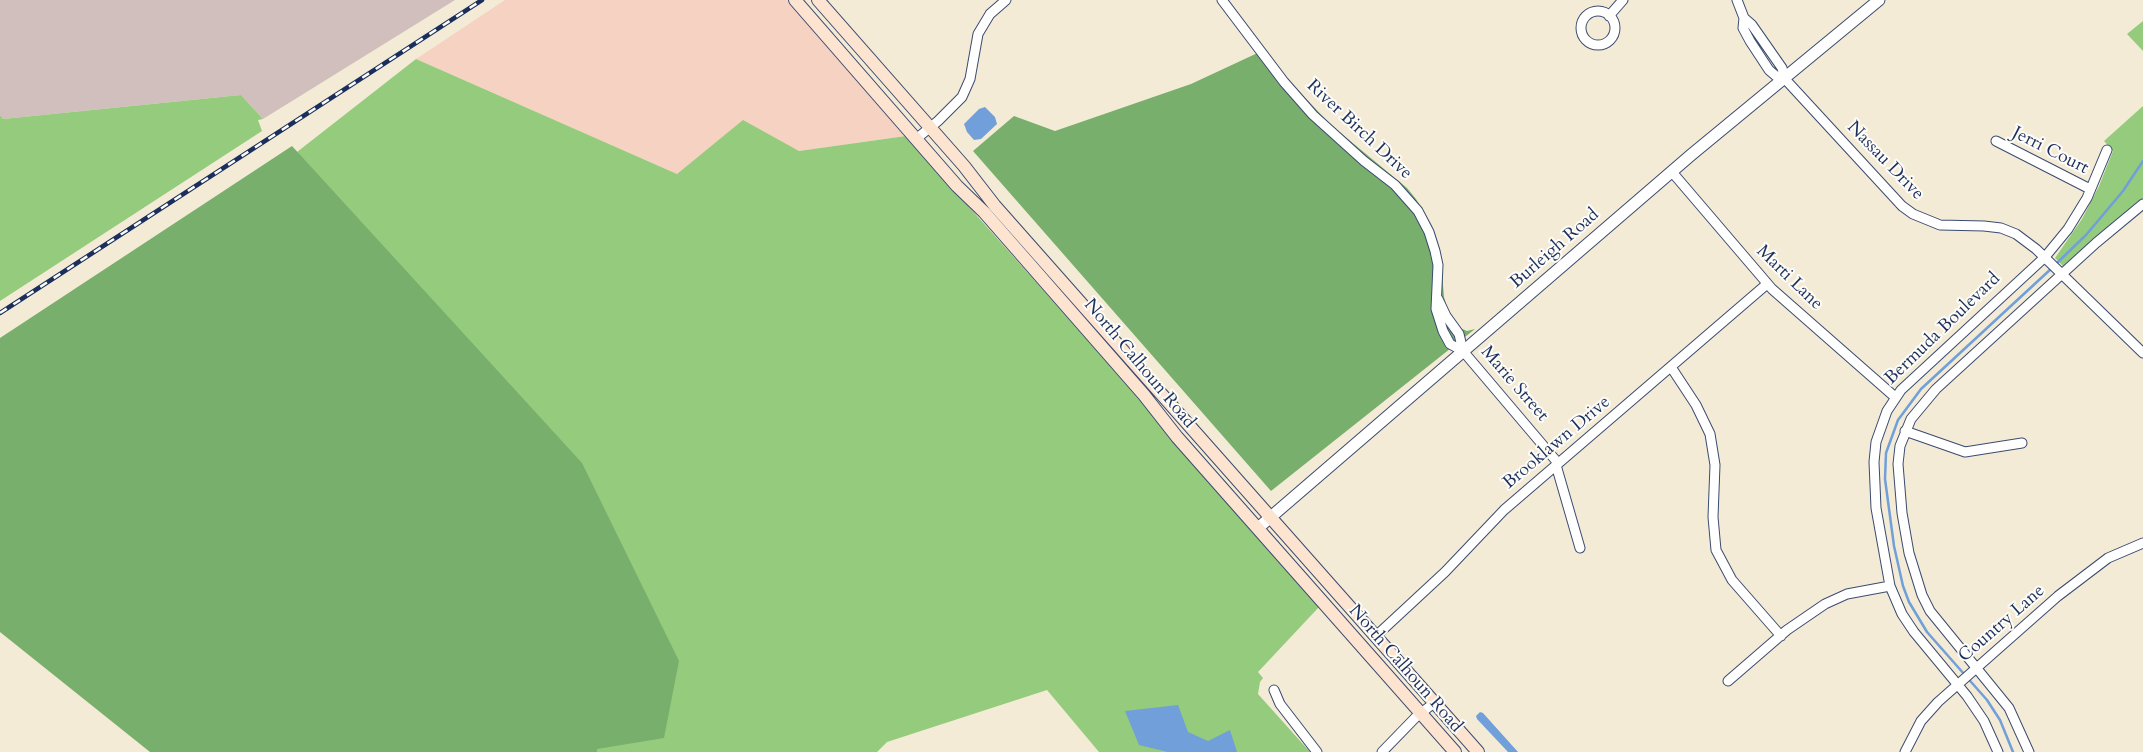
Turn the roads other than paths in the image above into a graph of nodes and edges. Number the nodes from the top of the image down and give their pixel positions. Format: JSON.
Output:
{"nodes":[{"id":1,"x":795,"y":0,"type":"edge"},
{"id":2,"x":818,"y":0,"type":"edge"},
{"id":3,"x":1006,"y":0,"type":"edge"},
{"id":4,"x":1222,"y":0,"type":"edge"},
{"id":5,"x":1623,"y":0,"type":"edge"},
{"id":6,"x":1737,"y":0,"type":"edge"},
{"id":7,"x":1879,"y":0,"type":"edge"},
{"id":8,"x":1609,"y":16,"type":"dead end"},
{"id":9,"x":1785,"y":79,"type":"junction"},
{"id":10,"x":930,"y":128,"type":"junction"},
{"id":11,"x":916,"y":139,"type":"junction"},
{"id":12,"x":1996,"y":141,"type":"dead end"},
{"id":13,"x":2107,"y":150,"type":"dead end"},
{"id":14,"x":1672,"y":172,"type":"junction"},
{"id":15,"x":2090,"y":189,"type":"junction"},
{"id":16,"x":2143,"y":204,"type":"edge"},
{"id":17,"x":2048,"y":260,"type":"junction"},
{"id":18,"x":2060,"y":273,"type":"junction"},
{"id":19,"x":1767,"y":284,"type":"junction"},
{"id":20,"x":1463,"y":351,"type":"junction"},
{"id":21,"x":2143,"y":353,"type":"edge"},
{"id":22,"x":1671,"y":368,"type":"junction"},
{"id":23,"x":1895,"y":397,"type":"junction"},
{"id":24,"x":1905,"y":431,"type":"junction"},
{"id":25,"x":2022,"y":443,"type":"dead end"},
{"id":26,"x":1557,"y":464,"type":"junction"},
{"id":27,"x":1270,"y":517,"type":"junction"},
{"id":28,"x":1258,"y":528,"type":"junction"},
{"id":29,"x":2143,"y":543,"type":"edge"},
{"id":30,"x":1580,"y":548,"type":"dead end"},
{"id":31,"x":1890,"y":586,"type":"junction"},
{"id":32,"x":1376,"y":636,"type":"junction"},
{"id":33,"x":1781,"y":636,"type":"junction"},
{"id":34,"x":1974,"y":670,"type":"junction"},
{"id":35,"x":1728,"y":681,"type":"dead end"},
{"id":36,"x":1960,"y":682,"type":"junction"},
{"id":37,"x":1274,"y":690,"type":"dead end"},
{"id":38,"x":1434,"y":703,"type":"junction"},
{"id":39,"x":1420,"y":713,"type":"junction"},
{"id":40,"x":1317,"y":752,"type":"edge"},
{"id":41,"x":1382,"y":752,"type":"edge"},
{"id":42,"x":1455,"y":752,"type":"edge"},
{"id":43,"x":1478,"y":752,"type":"edge"},
{"id":44,"x":1905,"y":752,"type":"edge"},
{"id":45,"x":1998,"y":752,"type":"edge"},
{"id":46,"x":2029,"y":752,"type":"edge"}],
"edges":[{"from":1,"to":11,"type":"main road","name":"North Calhoun Road"},
{"from":2,"to":10,"type":"main road","name":"North Calhoun Road"},
{"from":3,"to":10,"type":"street"},
{"from":4,"to":20,"type":"street","name":"River Birch Drive"},
{"from":5,"to":8,"type":"street"},
{"from":6,"to":9,"type":"street","name":"Nassau Drive"},
{"from":7,"to":9,"type":"street","name":"Burleigh Road"},
{"from":9,"to":14,"type":"street","name":"Burleigh Road"},
{"from":9,"to":17,"type":"street","name":"Nassau Drive"},
{"from":10,"to":11,"type":"street"},
{"from":10,"to":27,"type":"main road","name":"North Calhoun Road"},
{"from":11,"to":28,"type":"main road","name":"North Calhoun Road"},
{"from":12,"to":15,"type":"street","name":"Jerri Court"},
{"from":13,"to":15,"type":"street","name":"Bermuda Boulevard"},
{"from":14,"to":19,"type":"street","name":"Marti Lane"},
{"from":14,"to":20,"type":"street","name":"Burleigh Road"},
{"from":15,"to":17,"type":"street","name":"Bermuda Boulevard"},
{"from":16,"to":18,"type":"street"},
{"from":17,"to":18,"type":"street","name":"Nassau Drive"},
{"from":17,"to":23,"type":"street","name":"Bermuda Boulevard"},
{"from":18,"to":21,"type":"street","name":"Nassau Drive"},
{"from":18,"to":24,"type":"street"},
{"from":19,"to":22,"type":"street","name":"Brooklawn Drive"},
{"from":19,"to":23,"type":"street","name":"Marti Lane"},
{"from":20,"to":26,"type":"street","name":"Marie Street"},
{"from":20,"to":27,"type":"street","name":"Burleigh Road"},
{"from":22,"to":26,"type":"street","name":"Brooklawn Drive"},
{"from":22,"to":33,"type":"street"},
{"from":23,"to":31,"type":"street","name":"Bermuda Boulevard"},
{"from":24,"to":25,"type":"street"},
{"from":24,"to":34,"type":"street"},
{"from":26,"to":30,"type":"street","name":"Marie Street"},
{"from":26,"to":32,"type":"street","name":"Brooklawn Drive"},
{"from":27,"to":28,"type":"street","name":"Burleigh Road"},
{"from":27,"to":32,"type":"main road","name":"North Calhoun Road"},
{"from":28,"to":39,"type":"main road","name":"North Calhoun Road"},
{"from":29,"to":34,"type":"street","name":"Country Lane"},
{"from":31,"to":33,"type":"street"},
{"from":31,"to":36,"type":"street","name":"Bermuda Boulevard"},
{"from":32,"to":38,"type":"main road","name":"North Calhoun Road"},
{"from":33,"to":35,"type":"street"},
{"from":34,"to":36,"type":"street","name":"Country Lane"},
{"from":34,"to":46,"type":"street"},
{"from":36,"to":44,"type":"street","name":"Country Lane"},
{"from":36,"to":45,"type":"street","name":"Bermuda Boulevard"},
{"from":37,"to":40,"type":"street"},
{"from":38,"to":39,"type":"street"},
{"from":38,"to":43,"type":"main road","name":"North Calhoun Road"},
{"from":39,"to":41,"type":"street"},
{"from":39,"to":42,"type":"main road","name":"North Calhoun Road"}]}
